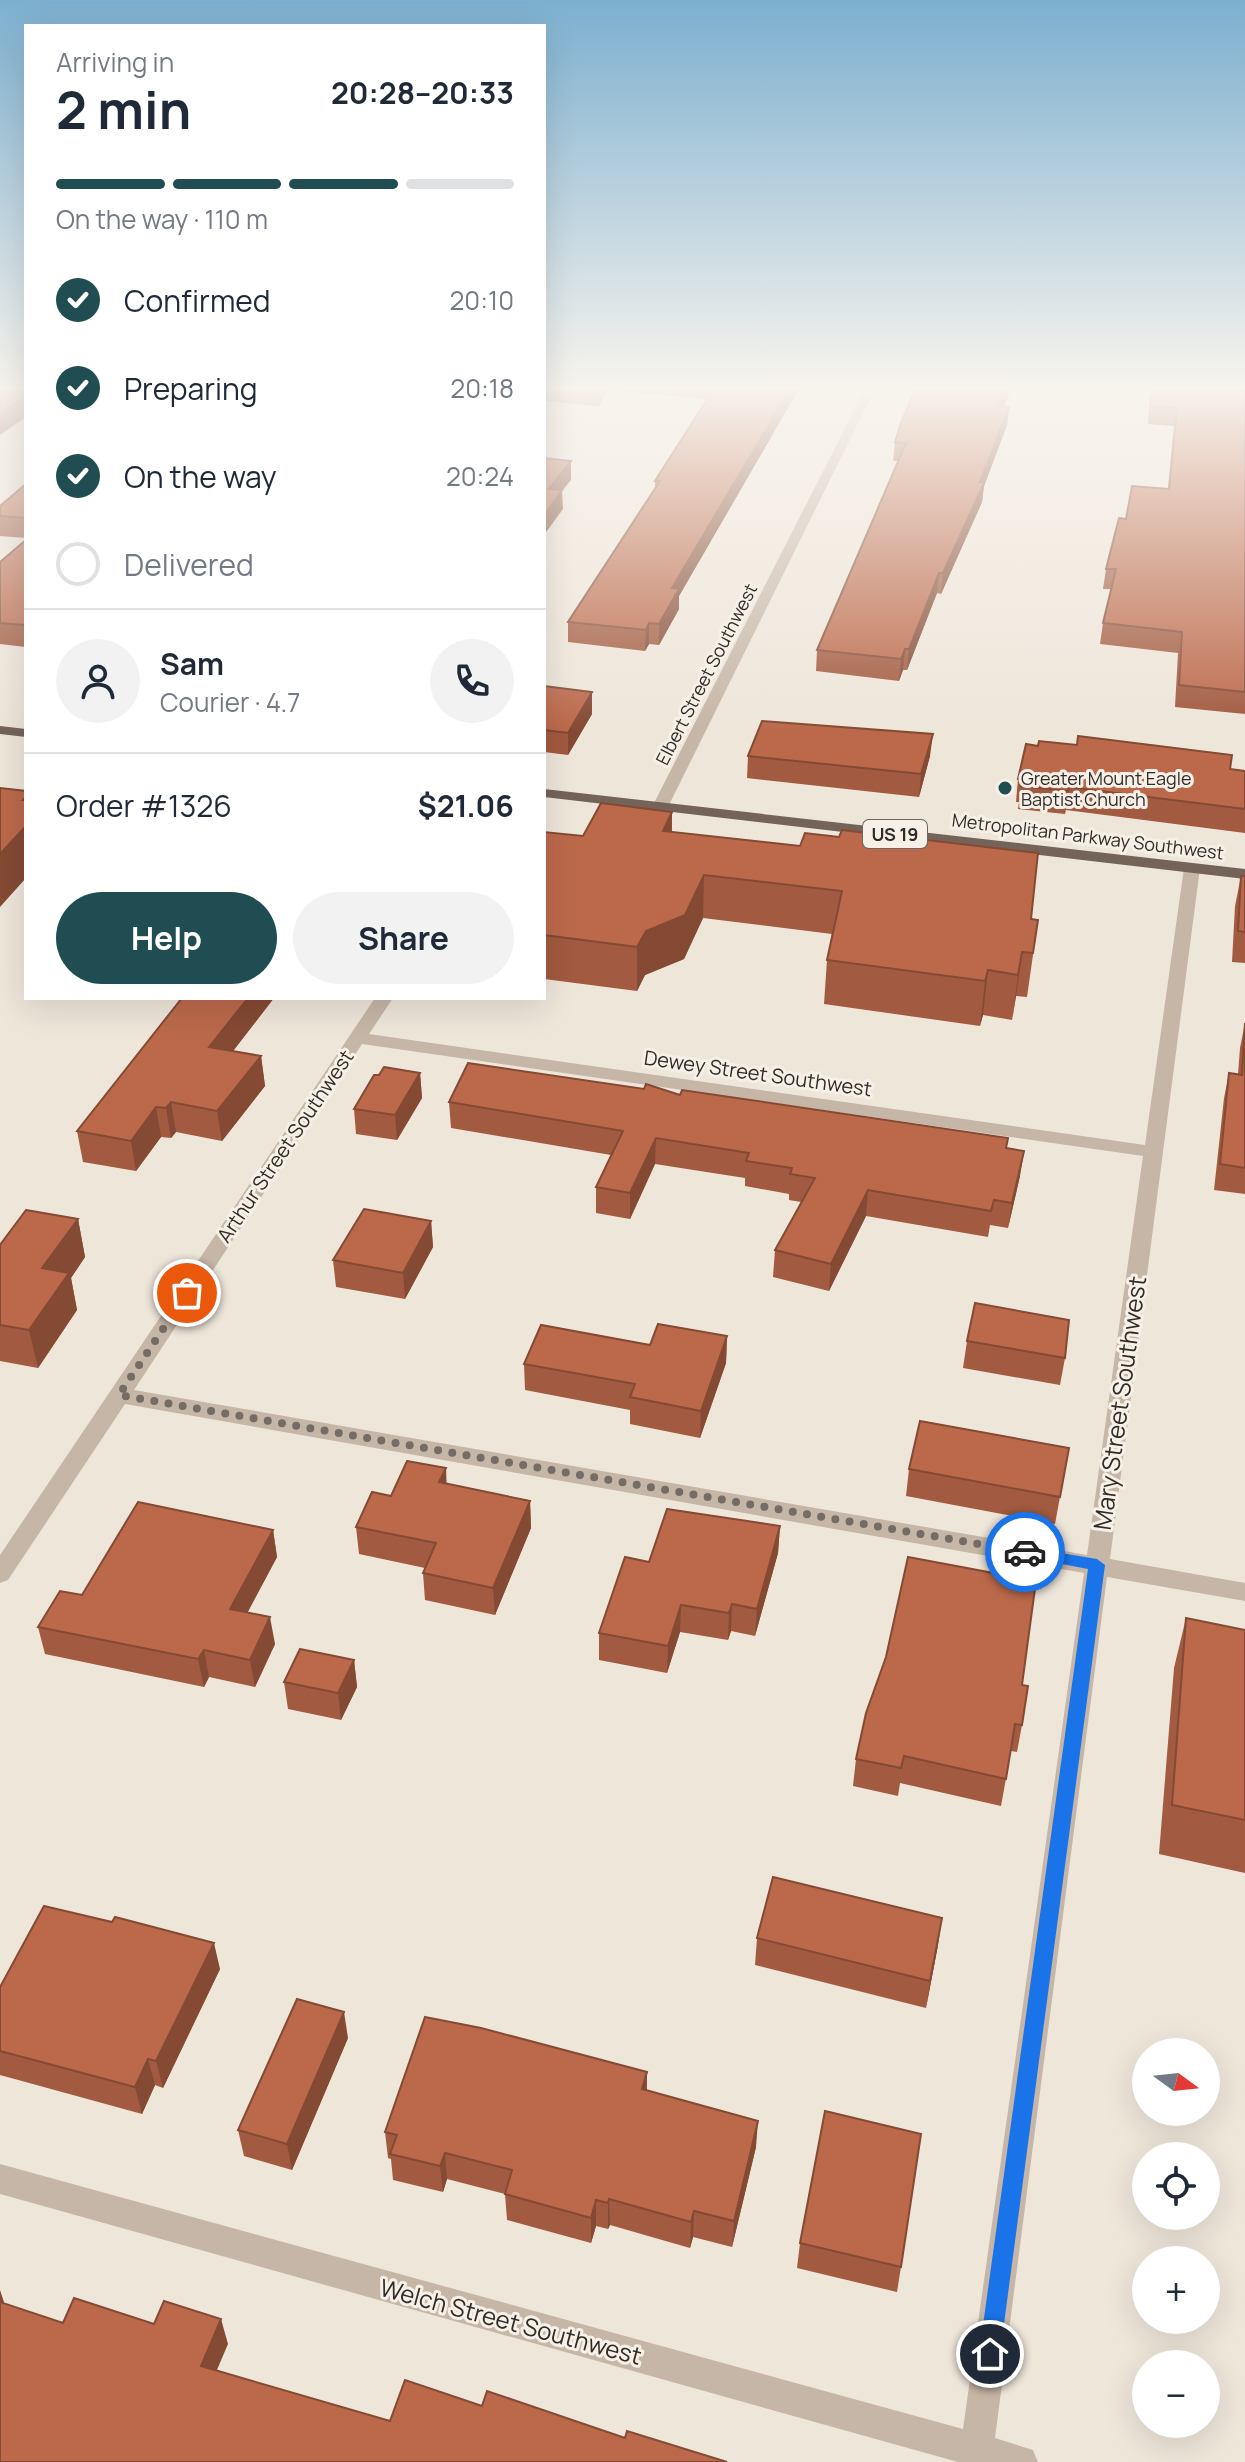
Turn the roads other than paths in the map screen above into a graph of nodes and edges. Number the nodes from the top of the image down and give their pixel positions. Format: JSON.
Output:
{"nodes":[{"id":1,"x":813,"y":502,"type":"edge"},
{"id":2,"x":0,"y":730,"type":"edge"},
{"id":3,"x":24,"y":733,"type":"edge"},
{"id":4,"x":546,"y":793,"type":"edge"},
{"id":5,"x":660,"y":807,"type":"junction"},
{"id":6,"x":1192,"y":868,"type":"junction"},
{"id":7,"x":1245,"y":874,"type":"edge"},
{"id":8,"x":383,"y":1000,"type":"edge"},
{"id":9,"x":357,"y":1038,"type":"junction"},
{"id":10,"x":1153,"y":1152,"type":"junction"},
{"id":11,"x":119,"y":1395,"type":"junction"},
{"id":12,"x":1097,"y":1565,"type":"junction"},
{"id":13,"x":0,"y":1574,"type":"edge"},
{"id":14,"x":1245,"y":1592,"type":"edge"},
{"id":15,"x":0,"y":2179,"type":"edge"},
{"id":16,"x":976,"y":2456,"type":"edge"},
{"id":17,"x":1021,"y":2462,"type":"edge"}],
"edges":[{"from":1,"to":5,"type":"street","name":"Elbert Street Southwest"},
{"from":2,"to":3,"type":"main road"},
{"from":4,"to":5,"type":"main road","name":"Metropolitan Parkway Southwest","number":"US 19"},
{"from":5,"to":6,"type":"main road","name":"Metropolitan Parkway Southwest","number":"US 19"},
{"from":6,"to":7,"type":"main road","name":"Metropolitan Parkway Southwest","number":"US 19"},
{"from":6,"to":10,"type":"street","name":"Mary Street Southwest"},
{"from":8,"to":9,"type":"street","name":"Arthur Street Southwest"},
{"from":9,"to":10,"type":"street","name":"Dewey Street Southwest"},
{"from":9,"to":11,"type":"street","name":"Arthur Street Southwest"},
{"from":10,"to":12,"type":"street","name":"Mary Street Southwest"},
{"from":11,"to":12,"type":"street"},
{"from":11,"to":13,"type":"street","name":"Arthur Street Southwest"},
{"from":12,"to":14,"type":"street"},
{"from":12,"to":16,"type":"street","name":"Mary Street Southwest"},
{"from":15,"to":16,"type":"street","name":"Welch Street Southwest"},
{"from":16,"to":17,"type":"street","name":"Welch Street Southwest"}]}
